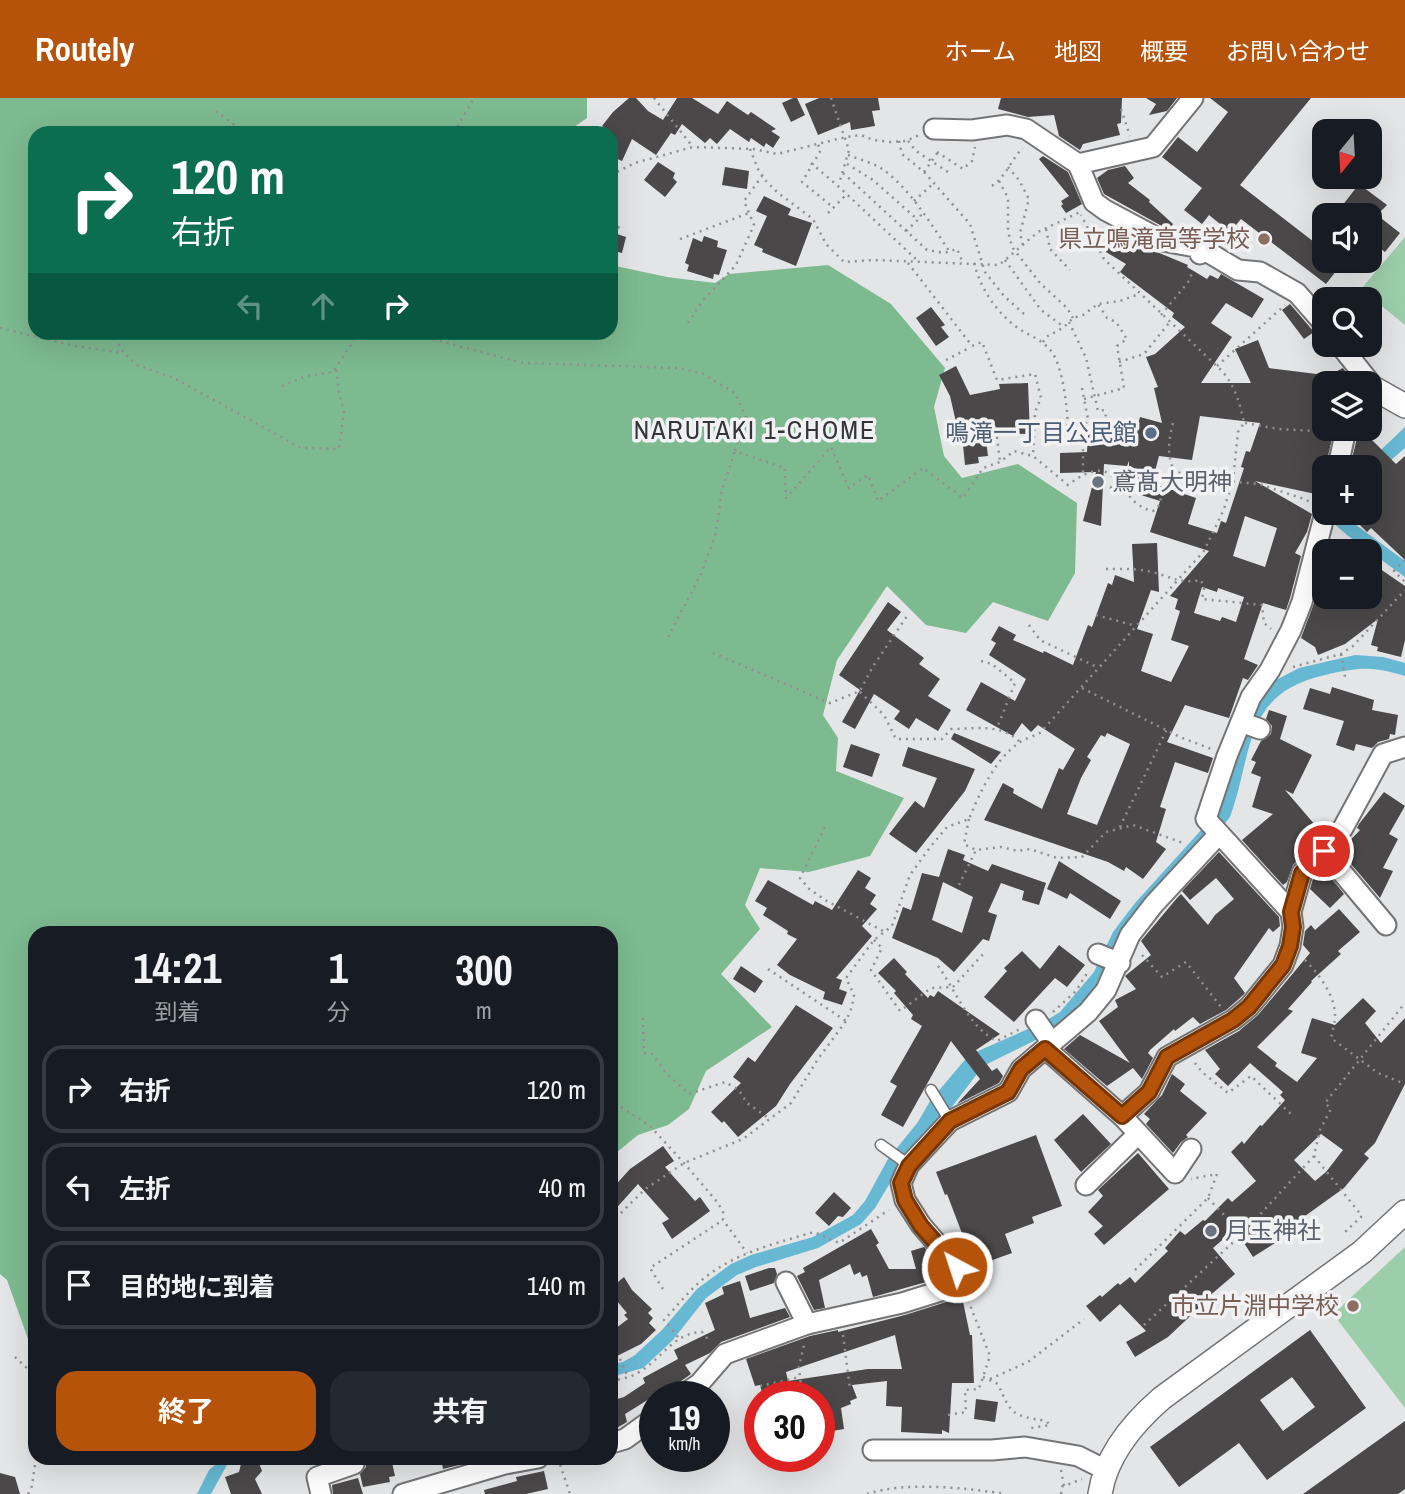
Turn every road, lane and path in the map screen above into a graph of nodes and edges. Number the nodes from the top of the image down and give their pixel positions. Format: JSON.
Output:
{"nodes":[{"id":1,"x":474,"y":98,"type":"edge"},
{"id":2,"x":654,"y":98,"type":"edge"},
{"id":3,"x":831,"y":98,"type":"edge"},
{"id":4,"x":1193,"y":98,"type":"edge"},
{"id":5,"x":1121,"y":109,"type":"dead end"},
{"id":6,"x":216,"y":111,"type":"dead end"},
{"id":7,"x":236,"y":126,"type":"edge"},
{"id":8,"x":458,"y":126,"type":"edge"},
{"id":9,"x":937,"y":129,"type":"junction"},
{"id":10,"x":978,"y":129,"type":"junction"},
{"id":11,"x":1032,"y":133,"type":"junction"},
{"id":12,"x":846,"y":137,"type":"junction"},
{"id":13,"x":908,"y":140,"type":"junction"},
{"id":14,"x":899,"y":141,"type":"junction"},
{"id":15,"x":818,"y":143,"type":"junction"},
{"id":16,"x":693,"y":146,"type":"junction"},
{"id":17,"x":750,"y":149,"type":"junction"},
{"id":18,"x":937,"y":152,"type":"junction"},
{"id":19,"x":1139,"y":152,"type":"junction"},
{"id":20,"x":848,"y":155,"type":"junction"},
{"id":21,"x":933,"y":161,"type":"junction"},
{"id":22,"x":811,"y":163,"type":"junction"},
{"id":23,"x":846,"y":164,"type":"junction"},
{"id":24,"x":1078,"y":164,"type":"junction"},
{"id":25,"x":1009,"y":167,"type":"junction"},
{"id":26,"x":618,"y":172,"type":"edge"},
{"id":27,"x":924,"y":172,"type":"junction"},
{"id":28,"x":843,"y":173,"type":"junction"},
{"id":29,"x":951,"y":174,"type":"dead end"},
{"id":30,"x":762,"y":176,"type":"junction"},
{"id":31,"x":999,"y":181,"type":"junction"},
{"id":32,"x":934,"y":183,"type":"junction"},
{"id":33,"x":838,"y":186,"type":"junction"},
{"id":34,"x":992,"y":186,"type":"dead end"},
{"id":35,"x":847,"y":194,"type":"junction"},
{"id":36,"x":914,"y":201,"type":"junction"},
{"id":37,"x":919,"y":207,"type":"junction"},
{"id":38,"x":1087,"y":207,"type":"junction"},
{"id":39,"x":834,"y":208,"type":"junction"},
{"id":40,"x":749,"y":213,"type":"junction"},
{"id":41,"x":828,"y":213,"type":"dead end"},
{"id":42,"x":918,"y":220,"type":"junction"},
{"id":43,"x":618,"y":227,"type":"edge"},
{"id":44,"x":621,"y":228,"type":"dead end"},
{"id":45,"x":1046,"y":228,"type":"junction"},
{"id":46,"x":906,"y":231,"type":"junction"},
{"id":47,"x":680,"y":239,"type":"dead end"},
{"id":48,"x":1023,"y":245,"type":"junction"},
{"id":49,"x":949,"y":251,"type":"junction"},
{"id":50,"x":1016,"y":251,"type":"junction"},
{"id":51,"x":1201,"y":251,"type":"junction"},
{"id":52,"x":1005,"y":260,"type":"junction"},
{"id":53,"x":919,"y":262,"type":"junction"},
{"id":54,"x":908,"y":263,"type":"junction"},
{"id":55,"x":963,"y":263,"type":"junction"},
{"id":56,"x":974,"y":263,"type":"junction"},
{"id":57,"x":984,"y":264,"type":"junction"},
{"id":58,"x":1070,"y":270,"type":"dead end"},
{"id":59,"x":1297,"y":293,"type":"junction"},
{"id":60,"x":1139,"y":294,"type":"junction"},
{"id":61,"x":1098,"y":304,"type":"junction"},
{"id":62,"x":1312,"y":310,"type":"edge"},
{"id":63,"x":1024,"y":314,"type":"dead end"},
{"id":64,"x":1161,"y":315,"type":"junction"},
{"id":65,"x":1073,"y":318,"type":"junction"},
{"id":66,"x":1069,"y":322,"type":"junction"},
{"id":67,"x":688,"y":323,"type":"dead end"},
{"id":68,"x":1169,"y":323,"type":"junction"},
{"id":69,"x":1065,"y":327,"type":"junction"},
{"id":70,"x":0,"y":328,"type":"edge"},
{"id":71,"x":28,"y":335,"type":"edge"},
{"id":72,"x":51,"y":340,"type":"edge"},
{"id":73,"x":116,"y":340,"type":"edge"},
{"id":74,"x":354,"y":340,"type":"edge"},
{"id":75,"x":436,"y":340,"type":"edge"},
{"id":76,"x":1042,"y":342,"type":"junction"},
{"id":77,"x":972,"y":346,"type":"junction"},
{"id":78,"x":124,"y":354,"type":"junction"},
{"id":79,"x":946,"y":360,"type":"dead end"},
{"id":80,"x":1118,"y":362,"type":"junction"},
{"id":81,"x":336,"y":367,"type":"junction"},
{"id":82,"x":1216,"y":367,"type":"junction"},
{"id":83,"x":282,"y":386,"type":"dead end"},
{"id":84,"x":1082,"y":388,"type":"dead end"},
{"id":85,"x":1095,"y":396,"type":"junction"},
{"id":86,"x":1382,"y":396,"type":"edge"},
{"id":87,"x":1084,"y":399,"type":"junction"},
{"id":88,"x":1405,"y":406,"type":"edge"},
{"id":89,"x":1107,"y":420,"type":"dead end"},
{"id":90,"x":1244,"y":423,"type":"junction"},
{"id":91,"x":1172,"y":424,"type":"dead end"},
{"id":92,"x":1068,"y":426,"type":"dead end"},
{"id":93,"x":1312,"y":431,"type":"edge"},
{"id":94,"x":982,"y":432,"type":"dead end"},
{"id":95,"x":734,"y":451,"type":"junction"},
{"id":96,"x":1033,"y":456,"type":"junction"},
{"id":97,"x":1000,"y":462,"type":"junction"},
{"id":98,"x":1083,"y":473,"type":"junction"},
{"id":99,"x":1175,"y":475,"type":"junction"},
{"id":100,"x":1233,"y":480,"type":"junction"},
{"id":101,"x":1110,"y":487,"type":"dead end"},
{"id":102,"x":1131,"y":497,"type":"junction"},
{"id":103,"x":1312,"y":504,"type":"edge"},
{"id":104,"x":1322,"y":525,"type":"edge"},
{"id":105,"x":1405,"y":560,"type":"edge"},
{"id":106,"x":1106,"y":569,"type":"dead end"},
{"id":107,"x":1176,"y":582,"type":"junction"},
{"id":108,"x":1405,"y":582,"type":"edge"},
{"id":109,"x":1405,"y":590,"type":"edge"},
{"id":110,"x":909,"y":614,"type":"dead end"},
{"id":111,"x":1096,"y":615,"type":"dead end"},
{"id":112,"x":1029,"y":625,"type":"dead end"},
{"id":113,"x":1136,"y":626,"type":"junction"},
{"id":114,"x":668,"y":637,"type":"dead end"},
{"id":115,"x":1284,"y":641,"type":"junction"},
{"id":116,"x":713,"y":653,"type":"dead end"},
{"id":117,"x":1341,"y":654,"type":"junction"},
{"id":118,"x":981,"y":661,"type":"dead end"},
{"id":119,"x":1099,"y":668,"type":"junction"},
{"id":120,"x":1270,"y":670,"type":"junction"},
{"id":121,"x":1345,"y":677,"type":"dead end"},
{"id":122,"x":1083,"y":688,"type":"junction"},
{"id":123,"x":860,"y":691,"type":"junction"},
{"id":124,"x":1241,"y":722,"type":"junction"},
{"id":125,"x":997,"y":728,"type":"junction"},
{"id":126,"x":1167,"y":729,"type":"junction"},
{"id":127,"x":1260,"y":729,"type":"dead end"},
{"id":128,"x":1020,"y":743,"type":"junction"},
{"id":129,"x":1405,"y":747,"type":"edge"},
{"id":130,"x":1227,"y":756,"type":"junction"},
{"id":131,"x":969,"y":819,"type":"junction"},
{"id":132,"x":1213,"y":826,"type":"junction"},
{"id":133,"x":825,"y":827,"type":"dead end"},
{"id":134,"x":1119,"y":828,"type":"junction"},
{"id":135,"x":1186,"y":844,"type":"dead end"},
{"id":136,"x":976,"y":850,"type":"junction"},
{"id":137,"x":1324,"y":851,"type":"junction"},
{"id":138,"x":960,"y":885,"type":"dead end"},
{"id":139,"x":1135,"y":897,"type":"dead end"},
{"id":140,"x":1154,"y":904,"type":"junction"},
{"id":141,"x":1291,"y":912,"type":"junction"},
{"id":142,"x":1386,"y":925,"type":"dead end"},
{"id":143,"x":885,"y":932,"type":"junction"},
{"id":144,"x":874,"y":940,"type":"junction"},
{"id":145,"x":1128,"y":940,"type":"junction"},
{"id":146,"x":1290,"y":946,"type":"junction"},
{"id":147,"x":985,"y":953,"type":"dead end"},
{"id":148,"x":1098,"y":954,"type":"dead end"},
{"id":149,"x":1120,"y":962,"type":"junction"},
{"id":150,"x":938,"y":965,"type":"dead end"},
{"id":151,"x":768,"y":969,"type":"dead end"},
{"id":152,"x":953,"y":987,"type":"junction"},
{"id":153,"x":1405,"y":1003,"type":"edge"},
{"id":154,"x":643,"y":1018,"type":"dead end"},
{"id":155,"x":1233,"y":1020,"type":"junction"},
{"id":156,"x":846,"y":1021,"type":"junction"},
{"id":157,"x":1045,"y":1037,"type":"junction"},
{"id":158,"x":990,"y":1038,"type":"dead end"},
{"id":159,"x":1182,"y":1047,"type":"junction"},
{"id":160,"x":1359,"y":1060,"type":"junction"},
{"id":161,"x":1405,"y":1084,"type":"edge"},
{"id":162,"x":932,"y":1090,"type":"dead end"},
{"id":163,"x":621,"y":1107,"type":"dead end"},
{"id":164,"x":1292,"y":1115,"type":"dead end"},
{"id":165,"x":1122,"y":1116,"type":"junction"},
{"id":166,"x":769,"y":1119,"type":"junction"},
{"id":167,"x":950,"y":1121,"type":"junction"},
{"id":168,"x":1138,"y":1134,"type":"junction"},
{"id":169,"x":881,"y":1145,"type":"dead end"},
{"id":170,"x":1191,"y":1149,"type":"dead end"},
{"id":171,"x":1314,"y":1156,"type":"junction"},
{"id":172,"x":684,"y":1163,"type":"junction"},
{"id":173,"x":909,"y":1166,"type":"junction"},
{"id":174,"x":1175,"y":1173,"type":"junction"},
{"id":175,"x":1086,"y":1185,"type":"dead end"},
{"id":176,"x":1208,"y":1198,"type":"junction"},
{"id":177,"x":905,"y":1200,"type":"junction"},
{"id":178,"x":1405,"y":1212,"type":"edge"},
{"id":179,"x":618,"y":1217,"type":"edge"},
{"id":180,"x":723,"y":1220,"type":"junction"},
{"id":181,"x":1242,"y":1234,"type":"junction"},
{"id":182,"x":1362,"y":1252,"type":"junction"},
{"id":183,"x":747,"y":1253,"type":"junction"},
{"id":184,"x":1135,"y":1270,"type":"dead end"},
{"id":185,"x":786,"y":1282,"type":"dead end"},
{"id":186,"x":963,"y":1284,"type":"junction"},
{"id":187,"x":663,"y":1289,"type":"dead end"},
{"id":188,"x":841,"y":1318,"type":"junction"},
{"id":189,"x":1084,"y":1319,"type":"dead end"},
{"id":190,"x":807,"y":1324,"type":"junction"},
{"id":191,"x":1144,"y":1325,"type":"dead end"},
{"id":192,"x":678,"y":1337,"type":"junction"},
{"id":193,"x":15,"y":1357,"type":"dead end"},
{"id":194,"x":620,"y":1359,"type":"dead end"},
{"id":195,"x":722,"y":1359,"type":"junction"},
{"id":196,"x":28,"y":1369,"type":"edge"},
{"id":197,"x":628,"y":1376,"type":"junction"},
{"id":198,"x":800,"y":1377,"type":"junction"},
{"id":199,"x":983,"y":1377,"type":"junction"},
{"id":200,"x":618,"y":1378,"type":"edge"},
{"id":201,"x":989,"y":1380,"type":"junction"},
{"id":202,"x":702,"y":1381,"type":"edge"},
{"id":203,"x":782,"y":1381,"type":"edge"},
{"id":204,"x":800,"y":1381,"type":"edge"},
{"id":205,"x":850,"y":1389,"type":"dead end"},
{"id":206,"x":948,"y":1415,"type":"dead end"},
{"id":207,"x":639,"y":1429,"type":"edge"},
{"id":208,"x":1028,"y":1429,"type":"dead end"},
{"id":209,"x":618,"y":1441,"type":"edge"},
{"id":210,"x":873,"y":1450,"type":"dead end"},
{"id":211,"x":35,"y":1465,"type":"edge"},
{"id":212,"x":351,"y":1465,"type":"edge"},
{"id":213,"x":502,"y":1465,"type":"edge"},
{"id":214,"x":560,"y":1465,"type":"edge"},
{"id":215,"x":1106,"y":1471,"type":"junction"},
{"id":216,"x":1063,"y":1483,"type":"dead end"},
{"id":217,"x":1061,"y":1493,"type":"edge"},
{"id":218,"x":28,"y":1494,"type":"edge"},
{"id":219,"x":321,"y":1494,"type":"edge"},
{"id":220,"x":403,"y":1494,"type":"edge"},
{"id":221,"x":570,"y":1494,"type":"edge"},
{"id":222,"x":867,"y":1494,"type":"edge"},
{"id":223,"x":1006,"y":1494,"type":"edge"},
{"id":224,"x":1056,"y":1494,"type":"edge"},
{"id":225,"x":1100,"y":1494,"type":"edge"}],
"edges":[{"from":1,"to":8,"type":"path"},
{"from":2,"to":16,"type":"path"},
{"from":3,"to":12,"type":"path"},
{"from":4,"to":19,"type":"street"},
{"from":5,"to":19,"type":"path"},
{"from":6,"to":7,"type":"path"},
{"from":9,"to":10,"type":"street"},
{"from":9,"to":13,"type":"path"},
{"from":9,"to":18,"type":"path"},
{"from":10,"to":11,"type":"street"},
{"from":10,"to":18,"type":"path"},
{"from":11,"to":24,"type":"street"},
{"from":11,"to":25,"type":"path"},
{"from":12,"to":14,"type":"path"},
{"from":12,"to":15,"type":"path"},
{"from":12,"to":20,"type":"path"},
{"from":13,"to":14,"type":"path"},
{"from":13,"to":21,"type":"path"},
{"from":14,"to":27,"type":"path"},
{"from":15,"to":17,"type":"path"},
{"from":15,"to":22,"type":"path"},
{"from":16,"to":17,"type":"path"},
{"from":16,"to":26,"type":"path"},
{"from":17,"to":30,"type":"path"},
{"from":18,"to":21,"type":"path"},
{"from":19,"to":24,"type":"street"},
{"from":20,"to":23,"type":"path"},
{"from":20,"to":36,"type":"path"},
{"from":21,"to":27,"type":"path"},
{"from":21,"to":29,"type":"path"},
{"from":22,"to":33,"type":"path"},
{"from":22,"to":39,"type":"path"},
{"from":23,"to":28,"type":"path"},
{"from":23,"to":42,"type":"path"},
{"from":24,"to":38,"type":"street"},
{"from":25,"to":31,"type":"path"},
{"from":25,"to":48,"type":"path"},
{"from":27,"to":32,"type":"path"},
{"from":28,"to":33,"type":"path"},
{"from":28,"to":46,"type":"path"},
{"from":30,"to":40,"type":"path"},
{"from":30,"to":54,"type":"path"},
{"from":31,"to":34,"type":"path"},
{"from":31,"to":50,"type":"path"},
{"from":32,"to":36,"type":"path"},
{"from":32,"to":57,"type":"path"},
{"from":33,"to":35,"type":"path"},
{"from":35,"to":39,"type":"path"},
{"from":35,"to":53,"type":"path"},
{"from":36,"to":37,"type":"path"},
{"from":37,"to":42,"type":"path"},
{"from":37,"to":49,"type":"path"},
{"from":38,"to":45,"type":"path"},
{"from":38,"to":51,"type":"street"},
{"from":38,"to":60,"type":"path"},
{"from":39,"to":41,"type":"path"},
{"from":40,"to":47,"type":"path"},
{"from":40,"to":67,"type":"path"},
{"from":42,"to":46,"type":"path"},
{"from":43,"to":44,"type":"path"},
{"from":45,"to":48,"type":"path"},
{"from":45,"to":58,"type":"path"},
{"from":46,"to":49,"type":"path"},
{"from":48,"to":50,"type":"path"},
{"from":49,"to":55,"type":"path"},
{"from":50,"to":52,"type":"path"},
{"from":50,"to":65,"type":"path"},
{"from":51,"to":59,"type":"street"},
{"from":51,"to":64,"type":"path"},
{"from":52,"to":57,"type":"path"},
{"from":52,"to":69,"type":"path"},
{"from":53,"to":54,"type":"path"},
{"from":53,"to":55,"type":"path"},
{"from":54,"to":77,"type":"path"},
{"from":55,"to":56,"type":"path"},
{"from":56,"to":57,"type":"path"},
{"from":56,"to":76,"type":"path"},
{"from":57,"to":63,"type":"path"},
{"from":59,"to":62,"type":"street"},
{"from":59,"to":82,"type":"path"},
{"from":60,"to":61,"type":"path"},
{"from":60,"to":64,"type":"path"},
{"from":61,"to":65,"type":"path"},
{"from":61,"to":80,"type":"path"},
{"from":64,"to":68,"type":"path"},
{"from":65,"to":66,"type":"path"},
{"from":66,"to":69,"type":"path"},
{"from":66,"to":85,"type":"path"},
{"from":68,"to":80,"type":"path"},
{"from":68,"to":82,"type":"path"},
{"from":69,"to":76,"type":"path"},
{"from":70,"to":71,"type":"path"},
{"from":72,"to":78,"type":"path"},
{"from":73,"to":78,"type":"path"},
{"from":74,"to":81,"type":"path"},
{"from":75,"to":95,"type":"path"},
{"from":76,"to":92,"type":"path"},
{"from":77,"to":79,"type":"path"},
{"from":77,"to":96,"type":"path"},
{"from":78,"to":81,"type":"path"},
{"from":80,"to":85,"type":"path"},
{"from":81,"to":83,"type":"path"},
{"from":82,"to":90,"type":"path"},
{"from":84,"to":87,"type":"path"},
{"from":85,"to":87,"type":"path"},
{"from":85,"to":89,"type":"path"},
{"from":86,"to":88,"type":"street"},
{"from":87,"to":98,"type":"path"},
{"from":90,"to":93,"type":"path"},
{"from":90,"to":100,"type":"path"},
{"from":91,"to":99,"type":"path"},
{"from":94,"to":97,"type":"path"},
{"from":95,"to":97,"type":"path"},
{"from":95,"to":114,"type":"path"},
{"from":96,"to":97,"type":"path"},
{"from":96,"to":98,"type":"path"},
{"from":98,"to":102,"type":"path"},
{"from":99,"to":100,"type":"path"},
{"from":99,"to":102,"type":"path"},
{"from":100,"to":103,"type":"path"},
{"from":100,"to":107,"type":"path"},
{"from":101,"to":102,"type":"path"},
{"from":104,"to":115,"type":"street"},
{"from":105,"to":108,"type":"path"},
{"from":106,"to":107,"type":"path"},
{"from":107,"to":113,"type":"path"},
{"from":107,"to":115,"type":"path"},
{"from":109,"to":117,"type":"path"},
{"from":110,"to":123,"type":"path"},
{"from":111,"to":113,"type":"path"},
{"from":112,"to":119,"type":"path"},
{"from":113,"to":119,"type":"path"},
{"from":115,"to":120,"type":"street"},
{"from":116,"to":123,"type":"path"},
{"from":117,"to":120,"type":"path"},
{"from":117,"to":121,"type":"path"},
{"from":118,"to":125,"type":"path"},
{"from":119,"to":122,"type":"path"},
{"from":120,"to":124,"type":"street"},
{"from":122,"to":126,"type":"path"},
{"from":122,"to":128,"type":"path"},
{"from":123,"to":125,"type":"path"},
{"from":124,"to":127,"type":"street"},
{"from":124,"to":130,"type":"street"},
{"from":125,"to":128,"type":"path"},
{"from":126,"to":130,"type":"path"},
{"from":126,"to":134,"type":"path"},
{"from":128,"to":131,"type":"path"},
{"from":129,"to":137,"type":"street"},
{"from":130,"to":132,"type":"street"},
{"from":131,"to":136,"type":"path"},
{"from":131,"to":143,"type":"path"},
{"from":132,"to":140,"type":"street"},
{"from":132,"to":141,"type":"street"},
{"from":133,"to":143,"type":"path"},
{"from":134,"to":135,"type":"path"},
{"from":134,"to":136,"type":"path"},
{"from":136,"to":138,"type":"path"},
{"from":137,"to":141,"type":"street"},
{"from":137,"to":142,"type":"street"},
{"from":139,"to":140,"type":"street"},
{"from":140,"to":145,"type":"street"},
{"from":141,"to":146,"type":"street"},
{"from":143,"to":144,"type":"path"},
{"from":144,"to":152,"type":"path"},
{"from":144,"to":156,"type":"path"},
{"from":145,"to":149,"type":"street"},
{"from":145,"to":155,"type":"path"},
{"from":146,"to":155,"type":"street"},
{"from":146,"to":160,"type":"path"},
{"from":147,"to":152,"type":"path"},
{"from":148,"to":149,"type":"street"},
{"from":149,"to":157,"type":"street"},
{"from":150,"to":152,"type":"path"},
{"from":151,"to":156,"type":"path"},
{"from":152,"to":158,"type":"path"},
{"from":153,"to":160,"type":"path"},
{"from":154,"to":166,"type":"path"},
{"from":155,"to":159,"type":"street"},
{"from":156,"to":166,"type":"path"},
{"from":157,"to":165,"type":"street"},
{"from":157,"to":167,"type":"street"},
{"from":159,"to":164,"type":"path"},
{"from":159,"to":165,"type":"street"},
{"from":160,"to":161,"type":"path"},
{"from":160,"to":171,"type":"path"},
{"from":162,"to":167,"type":"lane"},
{"from":163,"to":172,"type":"path"},
{"from":165,"to":168,"type":"street"},
{"from":166,"to":172,"type":"path"},
{"from":167,"to":173,"type":"street"},
{"from":168,"to":174,"type":"street"},
{"from":168,"to":175,"type":"street"},
{"from":169,"to":173,"type":"lane"},
{"from":170,"to":174,"type":"street"},
{"from":171,"to":181,"type":"path"},
{"from":171,"to":182,"type":"path"},
{"from":172,"to":179,"type":"path"},
{"from":172,"to":180,"type":"path"},
{"from":173,"to":177,"type":"street"},
{"from":174,"to":176,"type":"path"},
{"from":176,"to":181,"type":"path"},
{"from":176,"to":184,"type":"path"},
{"from":177,"to":183,"type":"path"},
{"from":177,"to":186,"type":"street"},
{"from":178,"to":182,"type":"street"},
{"from":180,"to":183,"type":"path"},
{"from":180,"to":187,"type":"path"},
{"from":181,"to":191,"type":"path"},
{"from":182,"to":215,"type":"street"},
{"from":183,"to":192,"type":"path"},
{"from":185,"to":190,"type":"street"},
{"from":186,"to":188,"type":"street"},
{"from":186,"to":199,"type":"path"},
{"from":188,"to":190,"type":"street"},
{"from":188,"to":205,"type":"path"},
{"from":189,"to":201,"type":"path"},
{"from":190,"to":195,"type":"street"},
{"from":190,"to":198,"type":"path"},
{"from":192,"to":195,"type":"path"},
{"from":192,"to":197,"type":"path"},
{"from":193,"to":196,"type":"path"},
{"from":194,"to":197,"type":"path"},
{"from":195,"to":202,"type":"street"},
{"from":197,"to":200,"type":"path"},
{"from":198,"to":203,"type":"path"},
{"from":198,"to":204,"type":"path"},
{"from":199,"to":201,"type":"path"},
{"from":199,"to":206,"type":"path"},
{"from":201,"to":208,"type":"path"},
{"from":207,"to":209,"type":"street"},
{"from":210,"to":215,"type":"street"},
{"from":211,"to":218,"type":"path"},
{"from":212,"to":219,"type":"street"},
{"from":213,"to":220,"type":"street"},
{"from":214,"to":221,"type":"path"},
{"from":215,"to":225,"type":"street"},
{"from":216,"to":217,"type":"path"},
{"from":217,"to":224,"type":"path"},
{"from":222,"to":223,"type":"path"}]}
